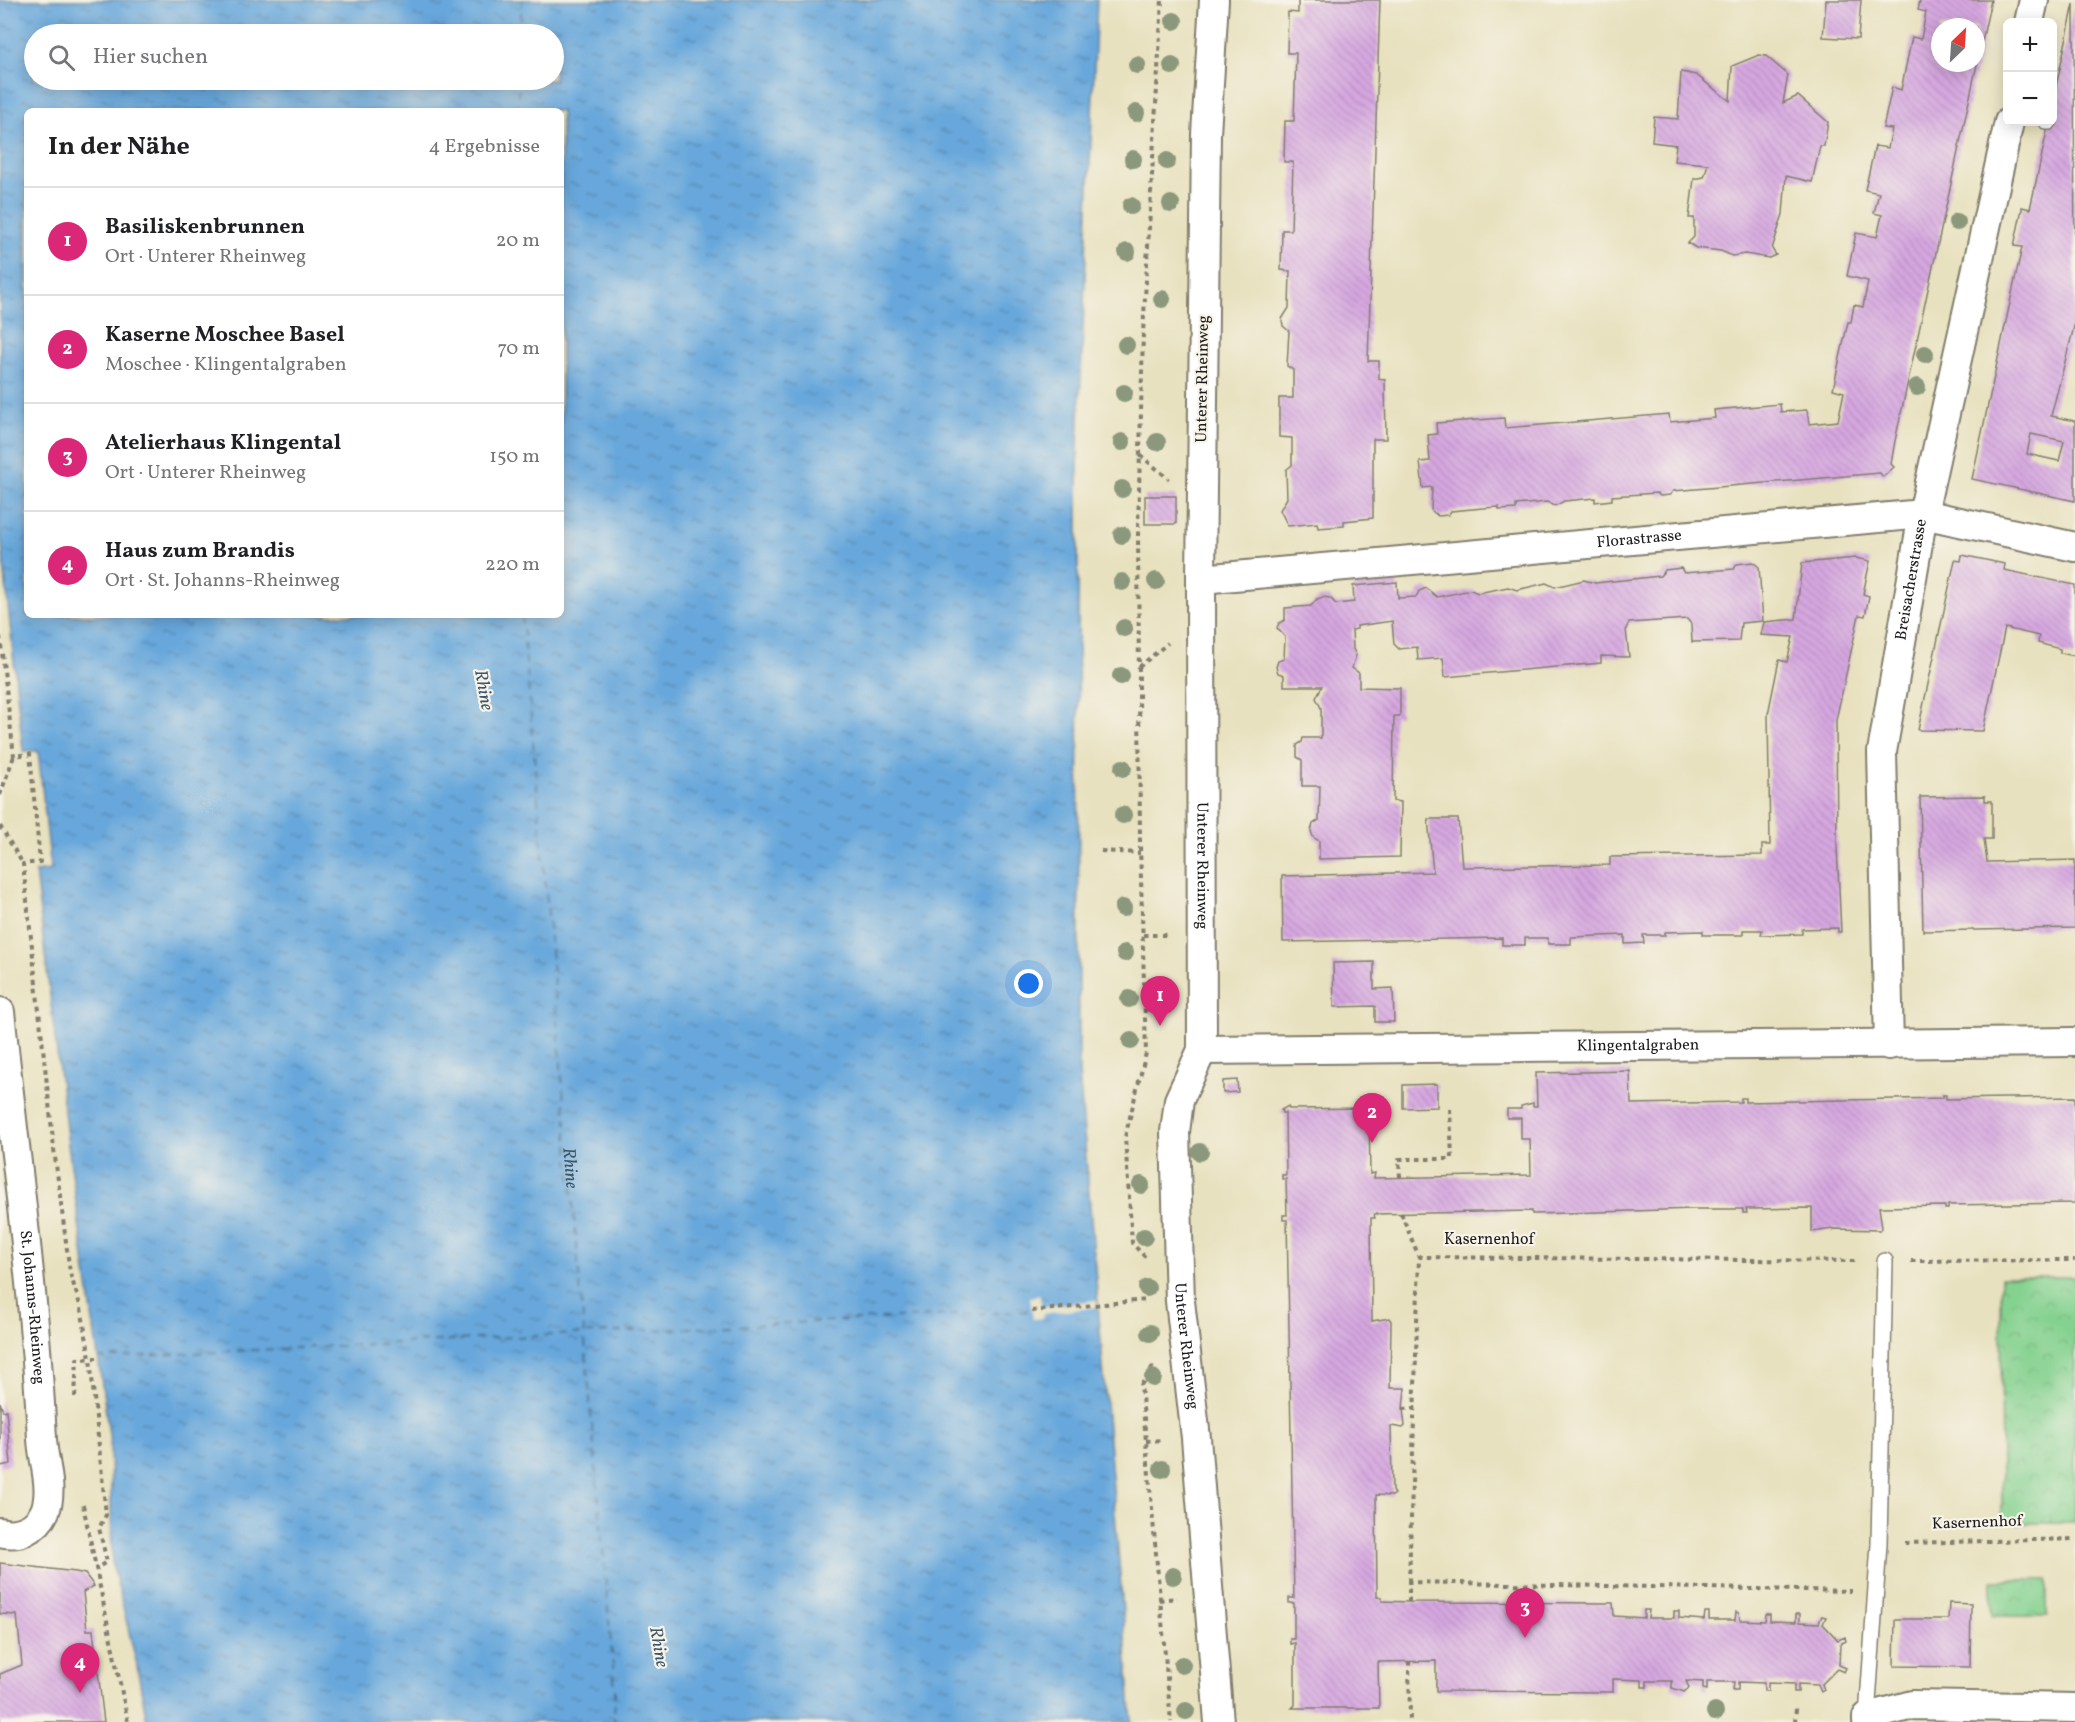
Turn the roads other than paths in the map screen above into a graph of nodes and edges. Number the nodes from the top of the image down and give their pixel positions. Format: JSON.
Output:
{"nodes":[{"id":1,"x":1214,"y":0,"type":"edge"},
{"id":2,"x":2034,"y":0,"type":"edge"},
{"id":3,"x":2030,"y":18,"type":"edge"},
{"id":4,"x":2008,"y":126,"type":"edge"},
{"id":5,"x":1923,"y":514,"type":"junction"},
{"id":6,"x":2075,"y":547,"type":"edge"},
{"id":7,"x":1201,"y":579,"type":"junction"},
{"id":8,"x":0,"y":1012,"type":"edge"},
{"id":9,"x":2075,"y":1042,"type":"edge"},
{"id":10,"x":1889,"y":1045,"type":"junction"},
{"id":11,"x":1202,"y":1050,"type":"junction"},
{"id":12,"x":1885,"y":1261,"type":"road end"},
{"id":13,"x":0,"y":1532,"type":"edge"},
{"id":14,"x":2075,"y":1708,"type":"edge"},
{"id":15,"x":1867,"y":1720,"type":"edge"},
{"id":16,"x":1219,"y":1722,"type":"edge"}],
"edges":[{"from":1,"to":7,"type":"street","name":"Unterer Rheinweg"},
{"from":2,"to":3,"type":"street"},
{"from":4,"to":5,"type":"street","name":"Breisacherstrasse"},
{"from":5,"to":6,"type":"street","name":"Florastrasse"},
{"from":5,"to":7,"type":"street","name":"Florastrasse"},
{"from":5,"to":10,"type":"street","name":"Breisacherstrasse"},
{"from":7,"to":11,"type":"street","name":"Unterer Rheinweg"},
{"from":8,"to":13,"type":"street","name":"St. Johanns-Rheinweg"},
{"from":9,"to":10,"type":"street","name":"Klingentalgraben"},
{"from":10,"to":11,"type":"street","name":"Klingentalgraben"},
{"from":11,"to":16,"type":"street","name":"Unterer Rheinweg"},
{"from":12,"to":15,"type":"lane"},
{"from":14,"to":15,"type":"street"}]}
